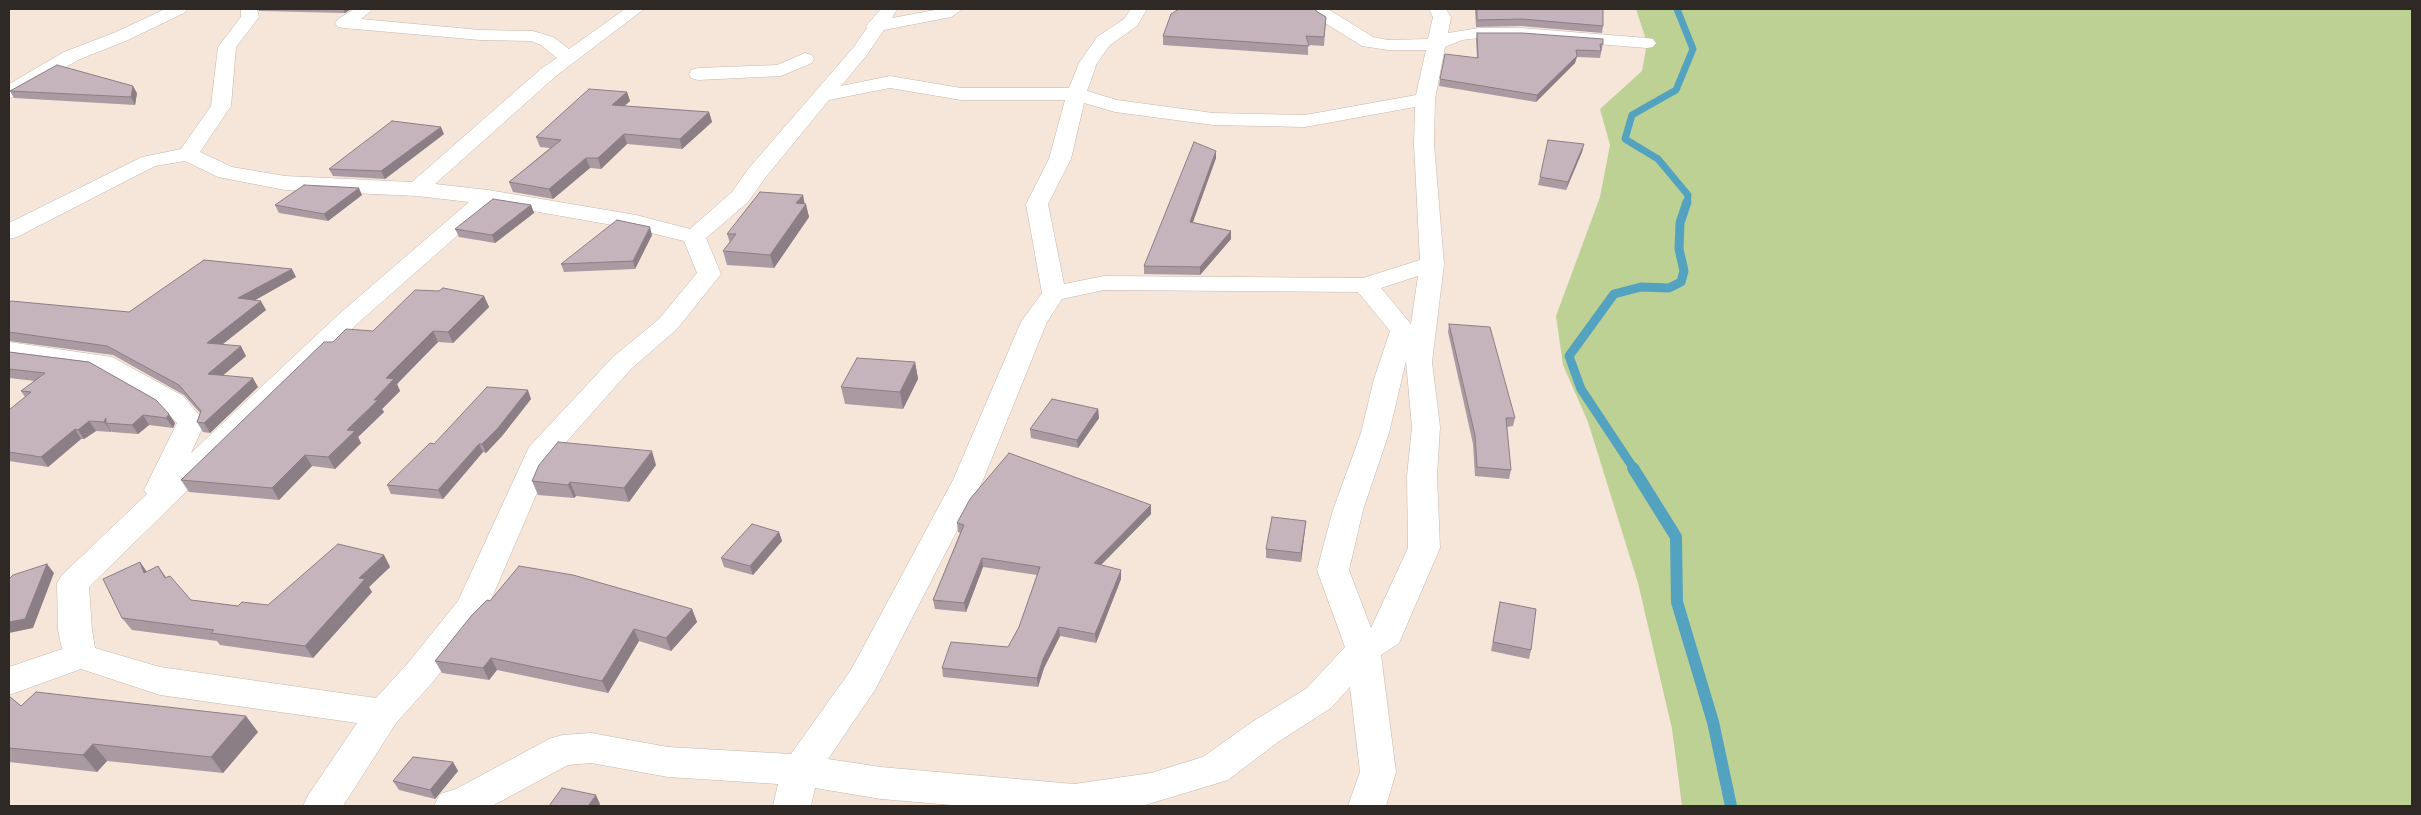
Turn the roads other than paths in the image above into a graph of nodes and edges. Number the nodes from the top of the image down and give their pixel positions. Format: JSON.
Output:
{"nodes":[{"id":1,"x":178,"y":9,"type":"edge"},
{"id":2,"x":249,"y":9,"type":"edge"},
{"id":3,"x":366,"y":9,"type":"edge"},
{"id":4,"x":636,"y":9,"type":"edge"},
{"id":5,"x":889,"y":9,"type":"edge"},
{"id":6,"x":954,"y":9,"type":"edge"},
{"id":7,"x":1139,"y":9,"type":"edge"},
{"id":8,"x":1320,"y":9,"type":"edge"},
{"id":9,"x":1438,"y":9,"type":"edge"},
{"id":10,"x":875,"y":26,"type":"junction"},
{"id":11,"x":1647,"y":42,"type":"dead end"},
{"id":12,"x":1436,"y":44,"type":"junction"},
{"id":13,"x":569,"y":58,"type":"junction"},
{"id":14,"x":805,"y":59,"type":"dead end"},
{"id":15,"x":698,"y":74,"type":"dead end"},
{"id":16,"x":9,"y":92,"type":"edge"},
{"id":17,"x":1076,"y":94,"type":"junction"},
{"id":18,"x":822,"y":96,"type":"junction"},
{"id":19,"x":1425,"y":99,"type":"junction"},
{"id":20,"x":188,"y":154,"type":"junction"},
{"id":21,"x":417,"y":189,"type":"junction"},
{"id":22,"x":488,"y":197,"type":"junction"},
{"id":23,"x":9,"y":232,"type":"edge"},
{"id":24,"x":694,"y":237,"type":"junction"},
{"id":25,"x":1432,"y":264,"type":"junction"},
{"id":26,"x":1364,"y":285,"type":"junction"},
{"id":27,"x":1054,"y":293,"type":"junction"},
{"id":28,"x":9,"y":350,"type":"edge"},
{"id":29,"x":152,"y":505,"type":"junction"},
{"id":30,"x":1363,"y":650,"type":"junction"},
{"id":31,"x":80,"y":656,"type":"junction"},
{"id":32,"x":9,"y":668,"type":"edge"},
{"id":33,"x":9,"y":681,"type":"edge"},
{"id":34,"x":384,"y":712,"type":"junction"},
{"id":35,"x":800,"y":770,"type":"junction"},
{"id":36,"x":1074,"y":803,"type":"edge"},
{"id":37,"x":322,"y":806,"type":"edge"},
{"id":38,"x":453,"y":806,"type":"edge"},
{"id":39,"x":792,"y":806,"type":"edge"},
{"id":40,"x":1367,"y":806,"type":"edge"}],
"edges":[{"from":1,"to":16,"type":"street"},
{"from":2,"to":20,"type":"street"},
{"from":3,"to":13,"type":"street"},
{"from":4,"to":13,"type":"street"},
{"from":5,"to":10,"type":"street"},
{"from":6,"to":10,"type":"street"},
{"from":7,"to":17,"type":"street"},
{"from":8,"to":12,"type":"street"},
{"from":9,"to":12,"type":"street"},
{"from":10,"to":18,"type":"street"},
{"from":11,"to":12,"type":"street"},
{"from":12,"to":19,"type":"street"},
{"from":13,"to":21,"type":"street"},
{"from":14,"to":15,"type":"street"},
{"from":17,"to":18,"type":"street"},
{"from":17,"to":19,"type":"street"},
{"from":17,"to":27,"type":"street"},
{"from":18,"to":24,"type":"street"},
{"from":19,"to":25,"type":"street"},
{"from":20,"to":21,"type":"street"},
{"from":20,"to":23,"type":"street"},
{"from":21,"to":22,"type":"street"},
{"from":22,"to":24,"type":"street"},
{"from":22,"to":29,"type":"street"},
{"from":24,"to":34,"type":"street"},
{"from":25,"to":26,"type":"street"},
{"from":25,"to":30,"type":"street"},
{"from":26,"to":27,"type":"street"},
{"from":26,"to":30,"type":"street"},
{"from":27,"to":35,"type":"street"},
{"from":28,"to":29,"type":"street"},
{"from":29,"to":31,"type":"street"},
{"from":30,"to":36,"type":"street"},
{"from":30,"to":40,"type":"street"},
{"from":31,"to":32,"type":"street"},
{"from":31,"to":33,"type":"street"},
{"from":31,"to":34,"type":"street"},
{"from":34,"to":37,"type":"street"},
{"from":35,"to":36,"type":"street"},
{"from":35,"to":38,"type":"street"},
{"from":35,"to":39,"type":"street"}]}
